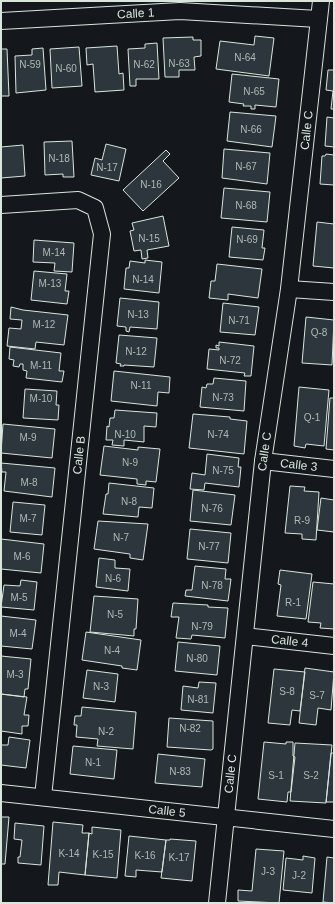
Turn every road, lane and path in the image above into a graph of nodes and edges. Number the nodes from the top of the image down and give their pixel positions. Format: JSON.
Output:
{"nodes":[{"id":1,"x":321,"y":1,"type":"edge"},
{"id":2,"x":318,"y":19,"type":"junction"},
{"id":3,"x":1,"y":21,"type":"edge"},
{"id":4,"x":1,"y":205,"type":"edge"},
{"id":5,"x":289,"y":289,"type":"junction"},
{"id":6,"x":334,"y":292,"type":"edge"},
{"id":7,"x":263,"y":460,"type":"junction"},
{"id":8,"x":334,"y":469,"type":"edge"},
{"id":9,"x":245,"y":636,"type":"junction"},
{"id":10,"x":334,"y":646,"type":"edge"},
{"id":11,"x":1,"y":793,"type":"edge"},
{"id":12,"x":43,"y":798,"type":"junction"},
{"id":13,"x":226,"y":817,"type":"junction"},
{"id":14,"x":334,"y":829,"type":"edge"},
{"id":15,"x":217,"y":903,"type":"edge"}],
"edges":[{"from":1,"to":2,"type":"street","name":"Calle C"},
{"from":2,"to":3,"type":"street","name":"Calle 1"},
{"from":2,"to":5,"type":"street","name":"Calle C"},
{"from":4,"to":12,"type":"street","name":"Calle B"},
{"from":5,"to":6,"type":"street"},
{"from":5,"to":7,"type":"street","name":"Calle C"},
{"from":7,"to":8,"type":"street","name":"Calle 3"},
{"from":7,"to":9,"type":"street","name":"Calle C"},
{"from":9,"to":10,"type":"street","name":"Calle 4"},
{"from":9,"to":13,"type":"street","name":"Calle C"},
{"from":11,"to":12,"type":"street","name":"Calle 5"},
{"from":12,"to":13,"type":"street","name":"Calle 5"},
{"from":13,"to":14,"type":"street","name":"Calle 5"},
{"from":13,"to":15,"type":"street","name":"Calle C"}]}
